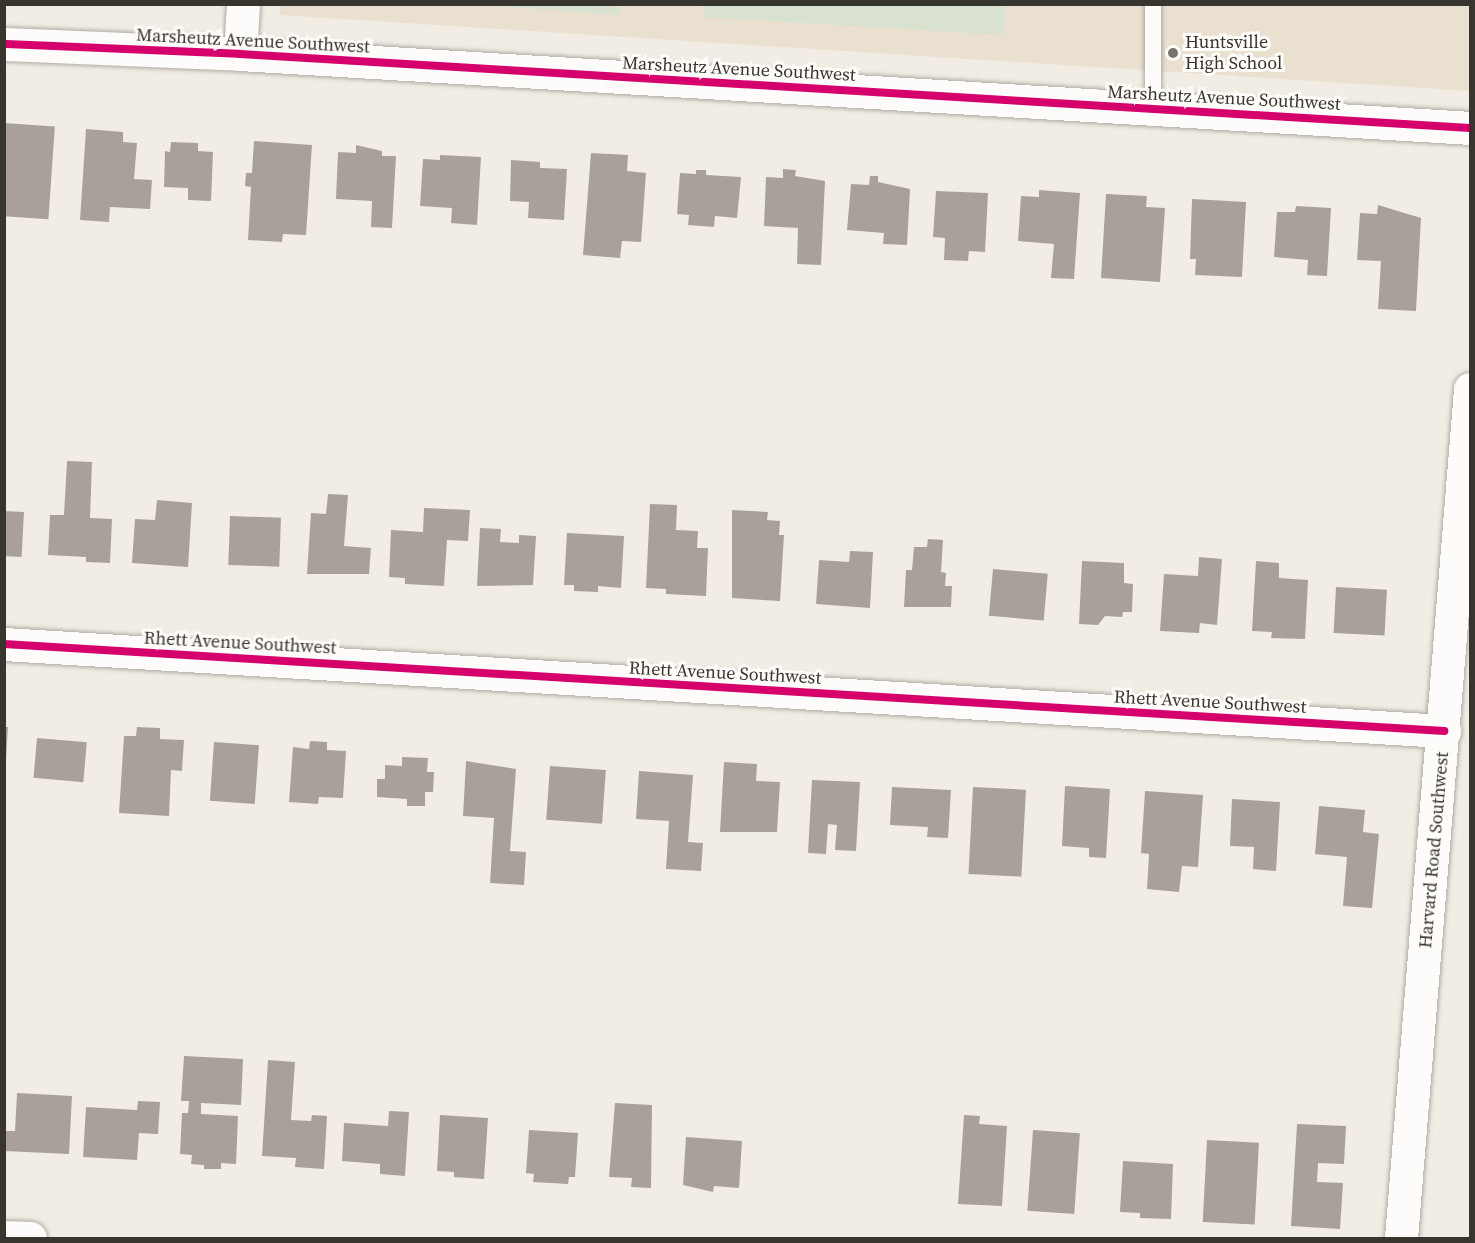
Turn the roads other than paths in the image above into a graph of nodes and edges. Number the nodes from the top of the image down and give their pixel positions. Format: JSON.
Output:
{"nodes":[{"id":1,"x":243,"y":4,"type":"edge"},
{"id":2,"x":1154,"y":9,"type":"edge"},
{"id":3,"x":4,"y":44,"type":"edge"},
{"id":4,"x":240,"y":54,"type":"junction"},
{"id":5,"x":1153,"y":109,"type":"junction"},
{"id":6,"x":1470,"y":128,"type":"edge"},
{"id":7,"x":1470,"y":389,"type":"edge"},
{"id":8,"x":4,"y":644,"type":"edge"},
{"id":9,"x":1444,"y":731,"type":"junction"},
{"id":10,"x":4,"y":1237,"type":"edge"},
{"id":11,"x":30,"y":1239,"type":"edge"},
{"id":12,"x":1401,"y":1239,"type":"edge"}],
"edges":[{"from":1,"to":4,"type":"street"},
{"from":2,"to":5,"type":"lane"},
{"from":3,"to":4,"type":"street","name":"Marsheutz Avenue Southwest"},
{"from":4,"to":5,"type":"street","name":"Marsheutz Avenue Southwest"},
{"from":5,"to":6,"type":"street","name":"Marsheutz Avenue Southwest"},
{"from":7,"to":9,"type":"street","name":"Harvard Road Southwest"},
{"from":8,"to":9,"type":"street","name":"Rhett Avenue Southwest"},
{"from":9,"to":12,"type":"street","name":"Harvard Road Southwest"},
{"from":10,"to":11,"type":"street"}]}
